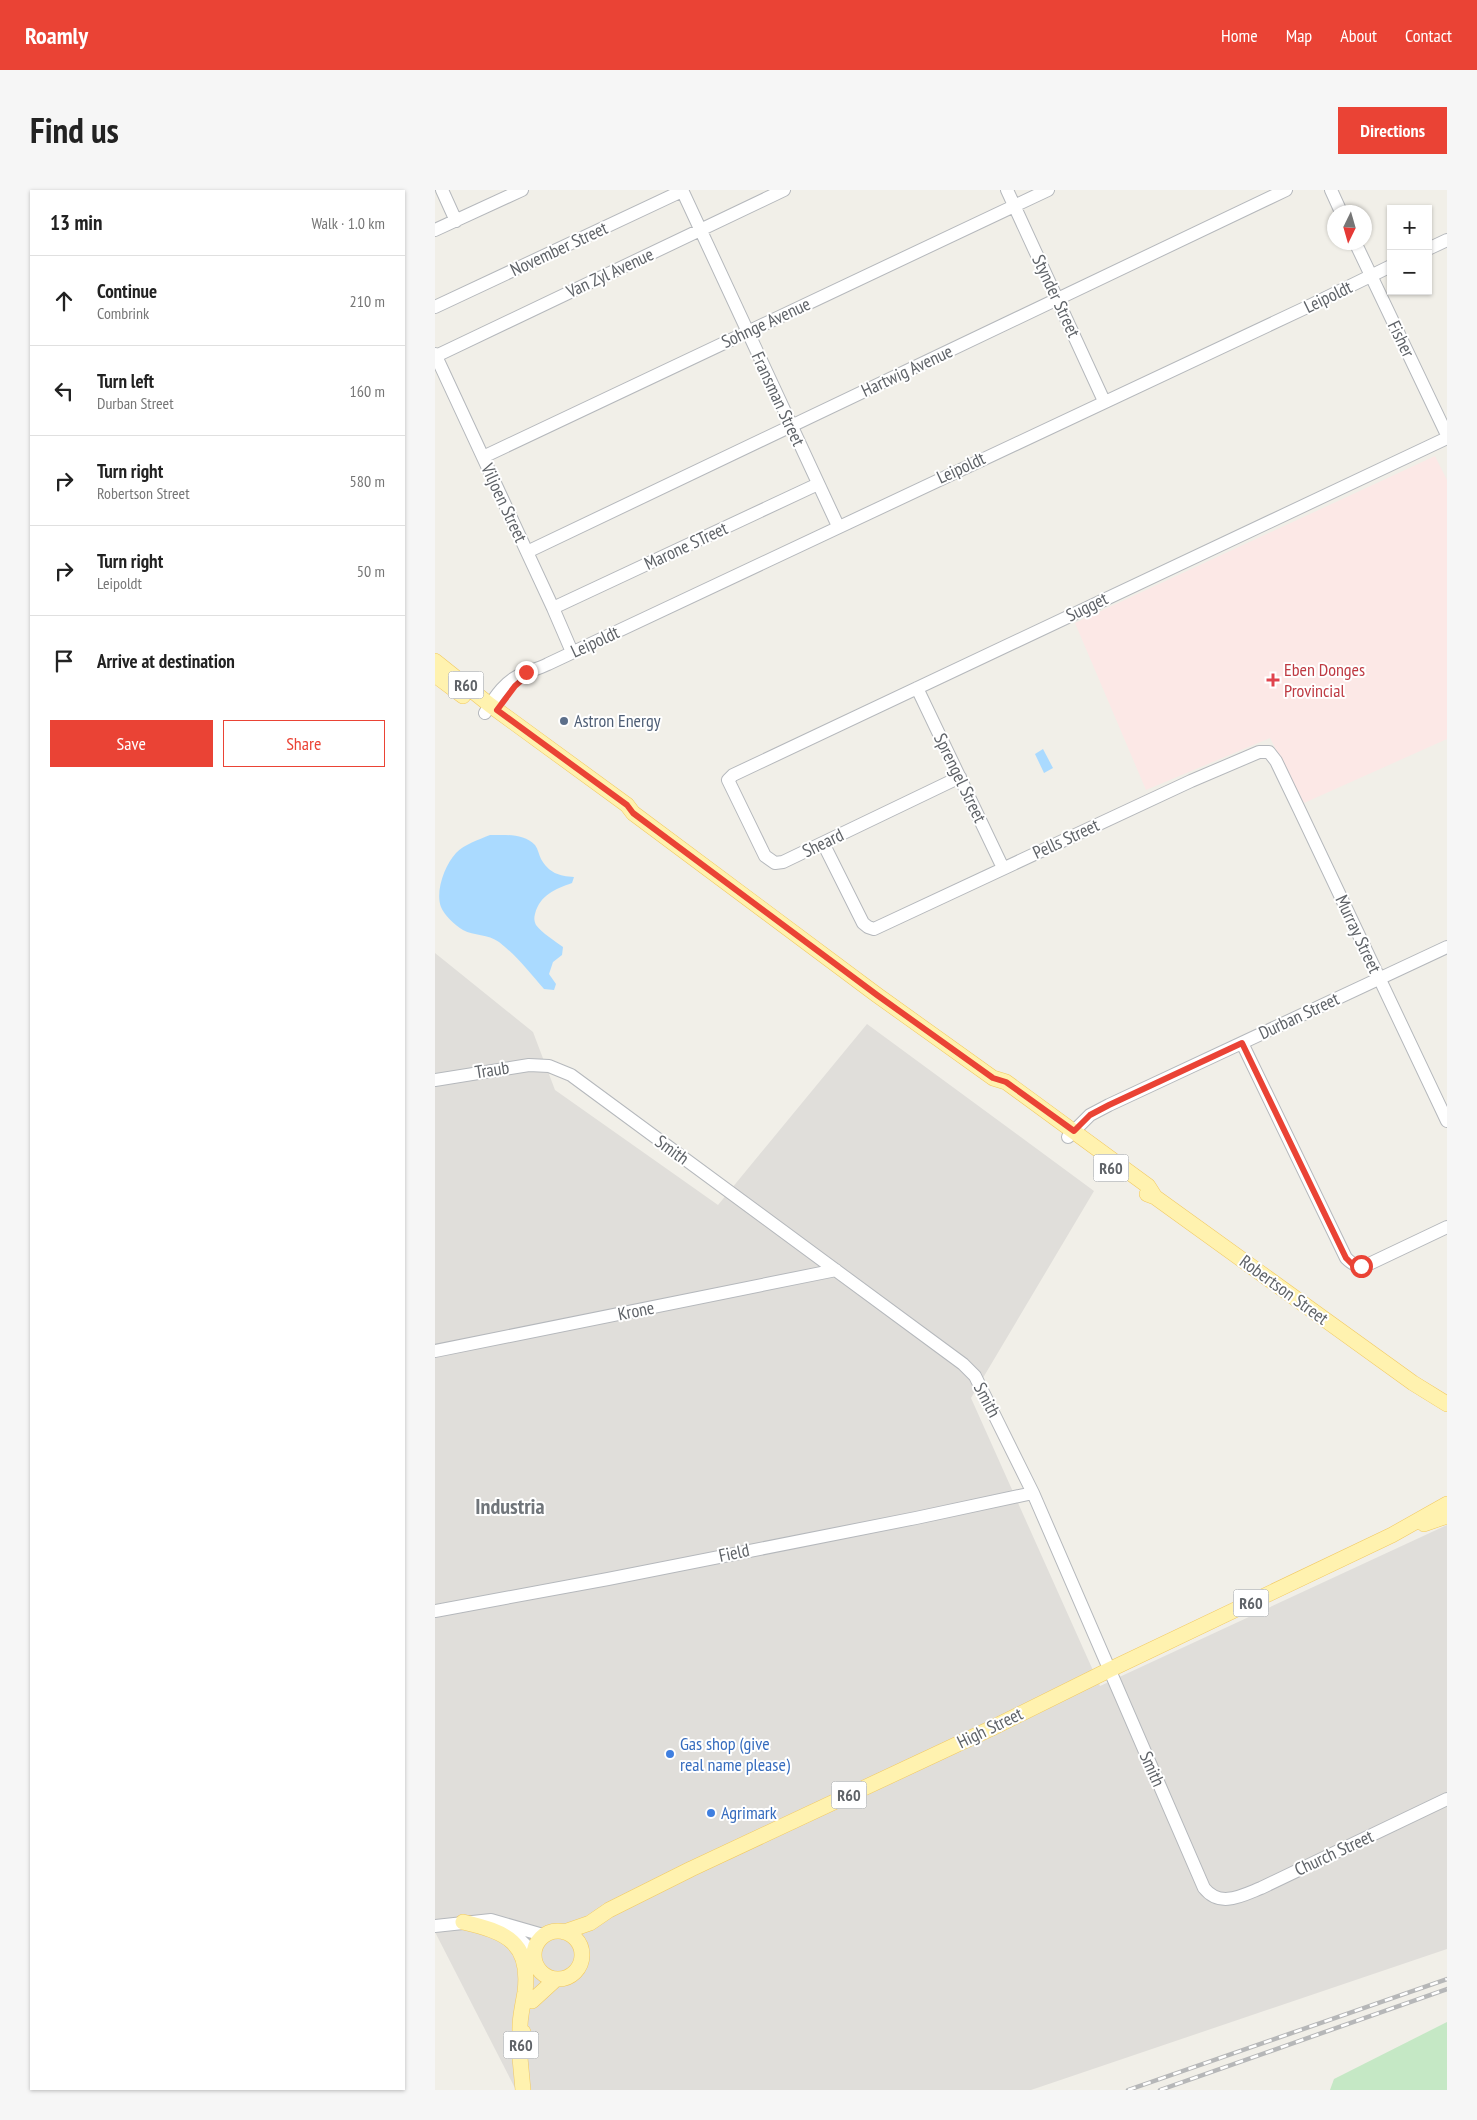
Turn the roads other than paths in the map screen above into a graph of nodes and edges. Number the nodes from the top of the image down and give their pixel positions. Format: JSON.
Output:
{"nodes":[{"id":1,"x":442,"y":190,"type":"edge"},
{"id":2,"x":522,"y":190,"type":"edge"},
{"id":3,"x":682,"y":190,"type":"edge"},
{"id":4,"x":784,"y":190,"type":"edge"},
{"id":5,"x":1007,"y":190,"type":"edge"},
{"id":6,"x":1049,"y":190,"type":"edge"},
{"id":7,"x":1286,"y":190,"type":"edge"},
{"id":8,"x":1331,"y":190,"type":"edge"},
{"id":9,"x":1338,"y":205,"type":"edge"},
{"id":10,"x":1015,"y":206,"type":"junction"},
{"id":11,"x":457,"y":221,"type":"junction"},
{"id":12,"x":435,"y":230,"type":"edge"},
{"id":13,"x":700,"y":230,"type":"junction"},
{"id":14,"x":1447,"y":240,"type":"edge"},
{"id":15,"x":1432,"y":246,"type":"edge"},
{"id":16,"x":1359,"y":250,"type":"edge"},
{"id":17,"x":1387,"y":268,"type":"edge"},
{"id":18,"x":1371,"y":276,"type":"junction"},
{"id":19,"x":1058,"y":300,"type":"junction"},
{"id":20,"x":435,"y":307,"type":"edge"},
{"id":21,"x":747,"y":332,"type":"junction"},
{"id":22,"x":435,"y":355,"type":"edge"},
{"id":23,"x":1104,"y":401,"type":"junction"},
{"id":24,"x":791,"y":426,"type":"junction"},
{"id":25,"x":1447,"y":436,"type":"edge"},
{"id":26,"x":483,"y":457,"type":"junction"},
{"id":27,"x":818,"y":484,"type":"junction"},
{"id":28,"x":838,"y":526,"type":"junction"},
{"id":29,"x":527,"y":552,"type":"junction"},
{"id":30,"x":553,"y":608,"type":"junction"},
{"id":31,"x":572,"y":652,"type":"junction"},
{"id":32,"x":435,"y":661,"type":"edge"},
{"id":33,"x":435,"y":675,"type":"edge"},
{"id":34,"x":917,"y":688,"type":"junction"},
{"id":35,"x":491,"y":711,"type":"junction"},
{"id":36,"x":1265,"y":751,"type":"joint"},
{"id":37,"x":960,"y":777,"type":"junction"},
{"id":38,"x":728,"y":778,"type":"joint"},
{"id":39,"x":823,"y":843,"type":"junction"},
{"id":40,"x":1003,"y":868,"type":"junction"},
{"id":41,"x":1447,"y":946,"type":"edge"},
{"id":42,"x":1378,"y":978,"type":"junction"},
{"id":43,"x":1242,"y":1043,"type":"junction"},
{"id":44,"x":549,"y":1066,"type":"joint"},
{"id":45,"x":435,"y":1080,"type":"edge"},
{"id":46,"x":1447,"y":1121,"type":"edge"},
{"id":47,"x":1071,"y":1134,"type":"junction"},
{"id":48,"x":1447,"y":1227,"type":"edge"},
{"id":49,"x":836,"y":1270,"type":"junction"},
{"id":50,"x":435,"y":1351,"type":"edge"},
{"id":51,"x":1413,"y":1383,"type":"junction"},
{"id":52,"x":1447,"y":1404,"type":"edge"},
{"id":53,"x":1447,"y":1414,"type":"edge"},
{"id":54,"x":1033,"y":1492,"type":"junction"},
{"id":55,"x":1447,"y":1504,"type":"edge"},
{"id":56,"x":1447,"y":1516,"type":"edge"},
{"id":57,"x":1392,"y":1535,"type":"junction"},
{"id":58,"x":435,"y":1611,"type":"edge"},
{"id":59,"x":1109,"y":1670,"type":"junction"},
{"id":60,"x":1447,"y":1800,"type":"edge"},
{"id":61,"x":1219,"y":1899,"type":"joint"},
{"id":62,"x":463,"y":1922,"type":"junction"},
{"id":63,"x":590,"y":1922,"type":"junction"},
{"id":64,"x":503,"y":1923,"type":"junction"},
{"id":65,"x":435,"y":1926,"type":"edge"},
{"id":66,"x":564,"y":1932,"type":"junction"},
{"id":67,"x":543,"y":1935,"type":"junction"},
{"id":68,"x":579,"y":1945,"type":"junction"},
{"id":69,"x":534,"y":1953,"type":"junction"},
{"id":70,"x":539,"y":1969,"type":"junction"},
{"id":71,"x":556,"y":1979,"type":"junction"},
{"id":72,"x":532,"y":2001,"type":"junction"},
{"id":73,"x":521,"y":2042,"type":"junction"},
{"id":74,"x":523,"y":2090,"type":"edge"}],
"edges":[{"from":1,"to":11,"type":"street"},
{"from":2,"to":11,"type":"street"},
{"from":3,"to":13,"type":"street","name":"Fransman Street"},
{"from":3,"to":20,"type":"street","name":"November Street"},
{"from":4,"to":13,"type":"street","name":"Van Zyl Avenue"},
{"from":5,"to":10,"type":"street","name":"Stynder Street"},
{"from":6,"to":10,"type":"street","name":"Sohnge Avenue"},
{"from":7,"to":19,"type":"street","name":"Hartwig Avenue"},
{"from":8,"to":9,"type":"street"},
{"from":10,"to":19,"type":"street","name":"Stynder Street"},
{"from":10,"to":21,"type":"street","name":"Sohnge Avenue"},
{"from":11,"to":12,"type":"street"},
{"from":13,"to":21,"type":"street","name":"Fransman Street"},
{"from":13,"to":22,"type":"street","name":"Van Zyl Avenue"},
{"from":14,"to":15,"type":"street"},
{"from":16,"to":18,"type":"street","name":"Fisher"},
{"from":17,"to":18,"type":"street","name":"Leipoldt"},
{"from":18,"to":23,"type":"street","name":"Leipoldt"},
{"from":18,"to":25,"type":"street","name":"Fisher"},
{"from":19,"to":23,"type":"street","name":"Stynder Street"},
{"from":19,"to":24,"type":"street","name":"Hartwig Avenue"},
{"from":21,"to":24,"type":"street","name":"Fransman Street"},
{"from":21,"to":26,"type":"street","name":"Sohnge Avenue"},
{"from":22,"to":26,"type":"street","name":"Viljoen Street"},
{"from":23,"to":28,"type":"street","name":"Leipoldt"},
{"from":24,"to":27,"type":"street","name":"Fransman Street"},
{"from":24,"to":29,"type":"street","name":"Hartwig Avenue"},
{"from":25,"to":34,"type":"street","name":"Sugget"},
{"from":26,"to":29,"type":"street","name":"Viljoen Street"},
{"from":27,"to":28,"type":"street","name":"Fransman Street"},
{"from":27,"to":30,"type":"street","name":"Marone STreet"},
{"from":28,"to":31,"type":"street","name":"Leipoldt"},
{"from":29,"to":30,"type":"street","name":"Viljoen Street"},
{"from":30,"to":31,"type":"street","name":"Viljoen Street"},
{"from":31,"to":35,"type":"street","name":"Leipoldt"},
{"from":32,"to":35,"type":"main road","name":"Robertson Street","number":"R60"},
{"from":33,"to":35,"type":"main road","name":"Robertson Street","number":"R60"},
{"from":34,"to":37,"type":"street","name":"Sprengel Street"},
{"from":34,"to":38,"type":"street","name":"Sugget"},
{"from":35,"to":47,"type":"main road","name":"Robertson Street","number":"R60"},
{"from":36,"to":40,"type":"street","name":"Pells Street"},
{"from":36,"to":42,"type":"street","name":"Murray Street"},
{"from":37,"to":39,"type":"street","name":"Sheard"},
{"from":37,"to":40,"type":"street","name":"Sprengel Street"},
{"from":38,"to":39,"type":"street","name":"Sheard"},
{"from":39,"to":40,"type":"street","name":"Pells Street"},
{"from":41,"to":42,"type":"street","name":"Durban Street"},
{"from":42,"to":43,"type":"street","name":"Durban Street"},
{"from":42,"to":46,"type":"street","name":"Murray Street"},
{"from":43,"to":47,"type":"street","name":"Durban Street"},
{"from":43,"to":48,"type":"street"},
{"from":44,"to":45,"type":"street","name":"Traub"},
{"from":44,"to":49,"type":"street","name":"Smith"},
{"from":47,"to":51,"type":"main road","name":"Robertson Street","number":"R60"},
{"from":49,"to":50,"type":"street","name":"Krone"},
{"from":49,"to":54,"type":"street","name":"Smith"},
{"from":51,"to":52,"type":"main road","name":"Robertson Street","number":"R60"},
{"from":51,"to":53,"type":"main road","name":"Robertson Street","number":"R60"},
{"from":54,"to":58,"type":"street","name":"Field"},
{"from":54,"to":59,"type":"street","name":"Smith"},
{"from":55,"to":57,"type":"main road","name":"High Street","number":"R60"},
{"from":56,"to":57,"type":"main road","name":"High Street","number":"R60"},
{"from":57,"to":59,"type":"main road","name":"High Street","number":"R60"},
{"from":59,"to":61,"type":"street","name":"Smith"},
{"from":59,"to":63,"type":"main road","name":"High Street","number":"R60"},
{"from":60,"to":61,"type":"street","name":"Church Street"},
{"from":62,"to":64,"type":"street"},
{"from":62,"to":65,"type":"street"},
{"from":62,"to":73,"type":"main road"},
{"from":63,"to":66,"type":"main road","name":"High Street","number":"R60"},
{"from":63,"to":68,"type":"main road"},
{"from":64,"to":67,"type":"street"},
{"from":64,"to":69,"type":"street"},
{"from":66,"to":67,"type":"main road","name":"High Street","number":"R60"},
{"from":66,"to":68,"type":"main road"},
{"from":67,"to":69,"type":"main road"},
{"from":68,"to":71,"type":"main road"},
{"from":69,"to":70,"type":"main road","number":"R60"},
{"from":70,"to":71,"type":"main road"},
{"from":70,"to":72,"type":"main road","number":"R60"},
{"from":71,"to":72,"type":"main road"},
{"from":72,"to":73,"type":"main road","number":"R60"},
{"from":73,"to":74,"type":"main road","number":"R60"}]}
